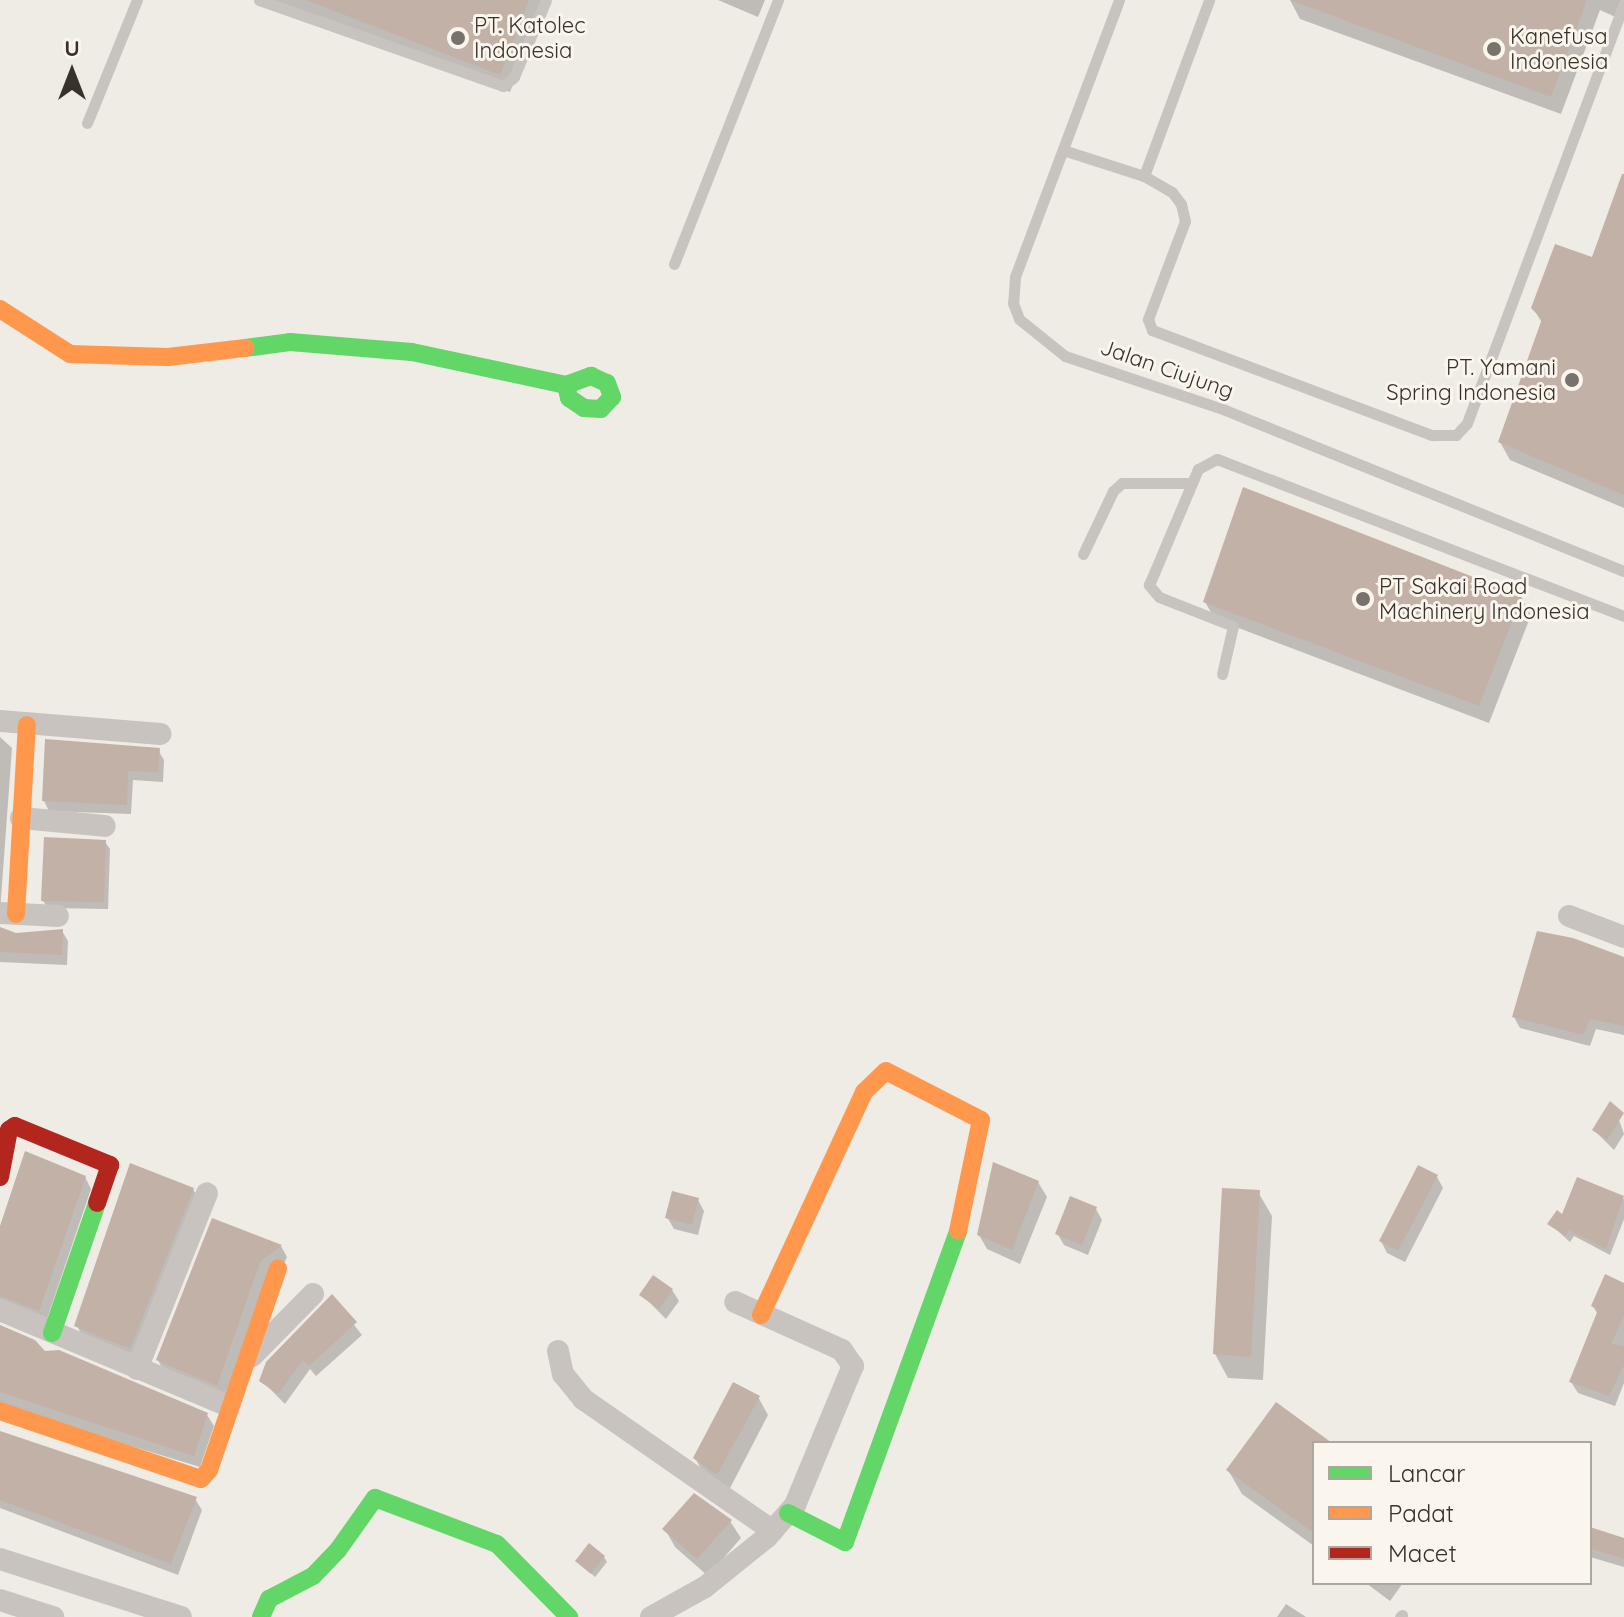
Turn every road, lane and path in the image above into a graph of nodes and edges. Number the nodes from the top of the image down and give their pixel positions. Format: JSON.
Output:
{"nodes":[{"id":1,"x":137,"y":0,"type":"edge"},
{"id":2,"x":259,"y":0,"type":"edge"},
{"id":3,"x":546,"y":0,"type":"edge"},
{"id":4,"x":778,"y":0,"type":"edge"},
{"id":5,"x":1119,"y":0,"type":"edge"},
{"id":6,"x":1209,"y":0,"type":"edge"},
{"id":7,"x":1624,"y":4,"type":"edge"},
{"id":8,"x":87,"y":123,"type":"dead end"},
{"id":9,"x":1063,"y":150,"type":"junction"},
{"id":10,"x":1144,"y":176,"type":"junction"},
{"id":11,"x":674,"y":264,"type":"dead end"},
{"id":12,"x":0,"y":309,"type":"edge"},
{"id":13,"x":566,"y":385,"type":"dead end"},
{"id":14,"x":1191,"y":483,"type":"junction"},
{"id":15,"x":1083,"y":554,"type":"dead end"},
{"id":16,"x":1624,"y":571,"type":"edge"},
{"id":17,"x":1624,"y":616,"type":"edge"},
{"id":18,"x":1222,"y":674,"type":"dead end"},
{"id":19,"x":0,"y":721,"type":"edge"},
{"id":20,"x":27,"y":725,"type":"junction"},
{"id":21,"x":160,"y":734,"type":"dead end"},
{"id":22,"x":21,"y":818,"type":"junction"},
{"id":23,"x":105,"y":826,"type":"dead end"},
{"id":24,"x":8,"y":913,"type":"edge"},
{"id":25,"x":58,"y":916,"type":"dead end"},
{"id":26,"x":1569,"y":916,"type":"dead end"},
{"id":27,"x":1624,"y":937,"type":"edge"},
{"id":28,"x":0,"y":1177,"type":"edge"},
{"id":29,"x":207,"y":1193,"type":"dead end"},
{"id":30,"x":278,"y":1268,"type":"dead end"},
{"id":31,"x":313,"y":1294,"type":"dead end"},
{"id":32,"x":735,"y":1302,"type":"dead end"},
{"id":33,"x":0,"y":1310,"type":"edge"},
{"id":34,"x":761,"y":1315,"type":"junction"},
{"id":35,"x":52,"y":1333,"type":"junction"},
{"id":36,"x":558,"y":1351,"type":"dead end"},
{"id":37,"x":245,"y":1363,"type":"junction"},
{"id":38,"x":137,"y":1369,"type":"junction"},
{"id":39,"x":228,"y":1406,"type":"junction"},
{"id":40,"x":0,"y":1411,"type":"edge"},
{"id":41,"x":788,"y":1513,"type":"junction"},
{"id":42,"x":773,"y":1531,"type":"junction"},
{"id":43,"x":0,"y":1559,"type":"edge"},
{"id":44,"x":0,"y":1600,"type":"edge"},
{"id":45,"x":53,"y":1617,"type":"edge"},
{"id":46,"x":181,"y":1617,"type":"edge"},
{"id":47,"x":261,"y":1617,"type":"edge"},
{"id":48,"x":569,"y":1617,"type":"edge"},
{"id":49,"x":651,"y":1617,"type":"edge"}],
"edges":[{"from":1,"to":8,"type":"lane"},
{"from":2,"to":3,"type":"lane"},
{"from":4,"to":11,"type":"lane"},
{"from":5,"to":9,"type":"lane","name":"Jalan Ciujung"},
{"from":6,"to":10,"type":"lane"},
{"from":7,"to":10,"type":"lane"},
{"from":9,"to":10,"type":"lane"},
{"from":9,"to":16,"type":"lane","name":"Jalan Ciujung"},
{"from":12,"to":13,"type":"street"},
{"from":14,"to":15,"type":"lane"},
{"from":14,"to":17,"type":"lane"},
{"from":14,"to":18,"type":"lane"},
{"from":19,"to":20,"type":"street"},
{"from":20,"to":21,"type":"street"},
{"from":20,"to":22,"type":"street"},
{"from":22,"to":23,"type":"street"},
{"from":22,"to":24,"type":"street"},
{"from":24,"to":25,"type":"street"},
{"from":26,"to":27,"type":"street"},
{"from":28,"to":35,"type":"street"},
{"from":29,"to":38,"type":"street"},
{"from":30,"to":37,"type":"street"},
{"from":31,"to":37,"type":"street"},
{"from":32,"to":34,"type":"street"},
{"from":33,"to":35,"type":"street"},
{"from":34,"to":41,"type":"street"},
{"from":34,"to":41,"type":"street"},
{"from":35,"to":38,"type":"street"},
{"from":36,"to":42,"type":"street"},
{"from":37,"to":39,"type":"street"},
{"from":38,"to":39,"type":"street"},
{"from":39,"to":40,"type":"street"},
{"from":41,"to":42,"type":"street"},
{"from":42,"to":49,"type":"street"},
{"from":43,"to":46,"type":"street"},
{"from":44,"to":45,"type":"street"},
{"from":47,"to":48,"type":"street"}]}
